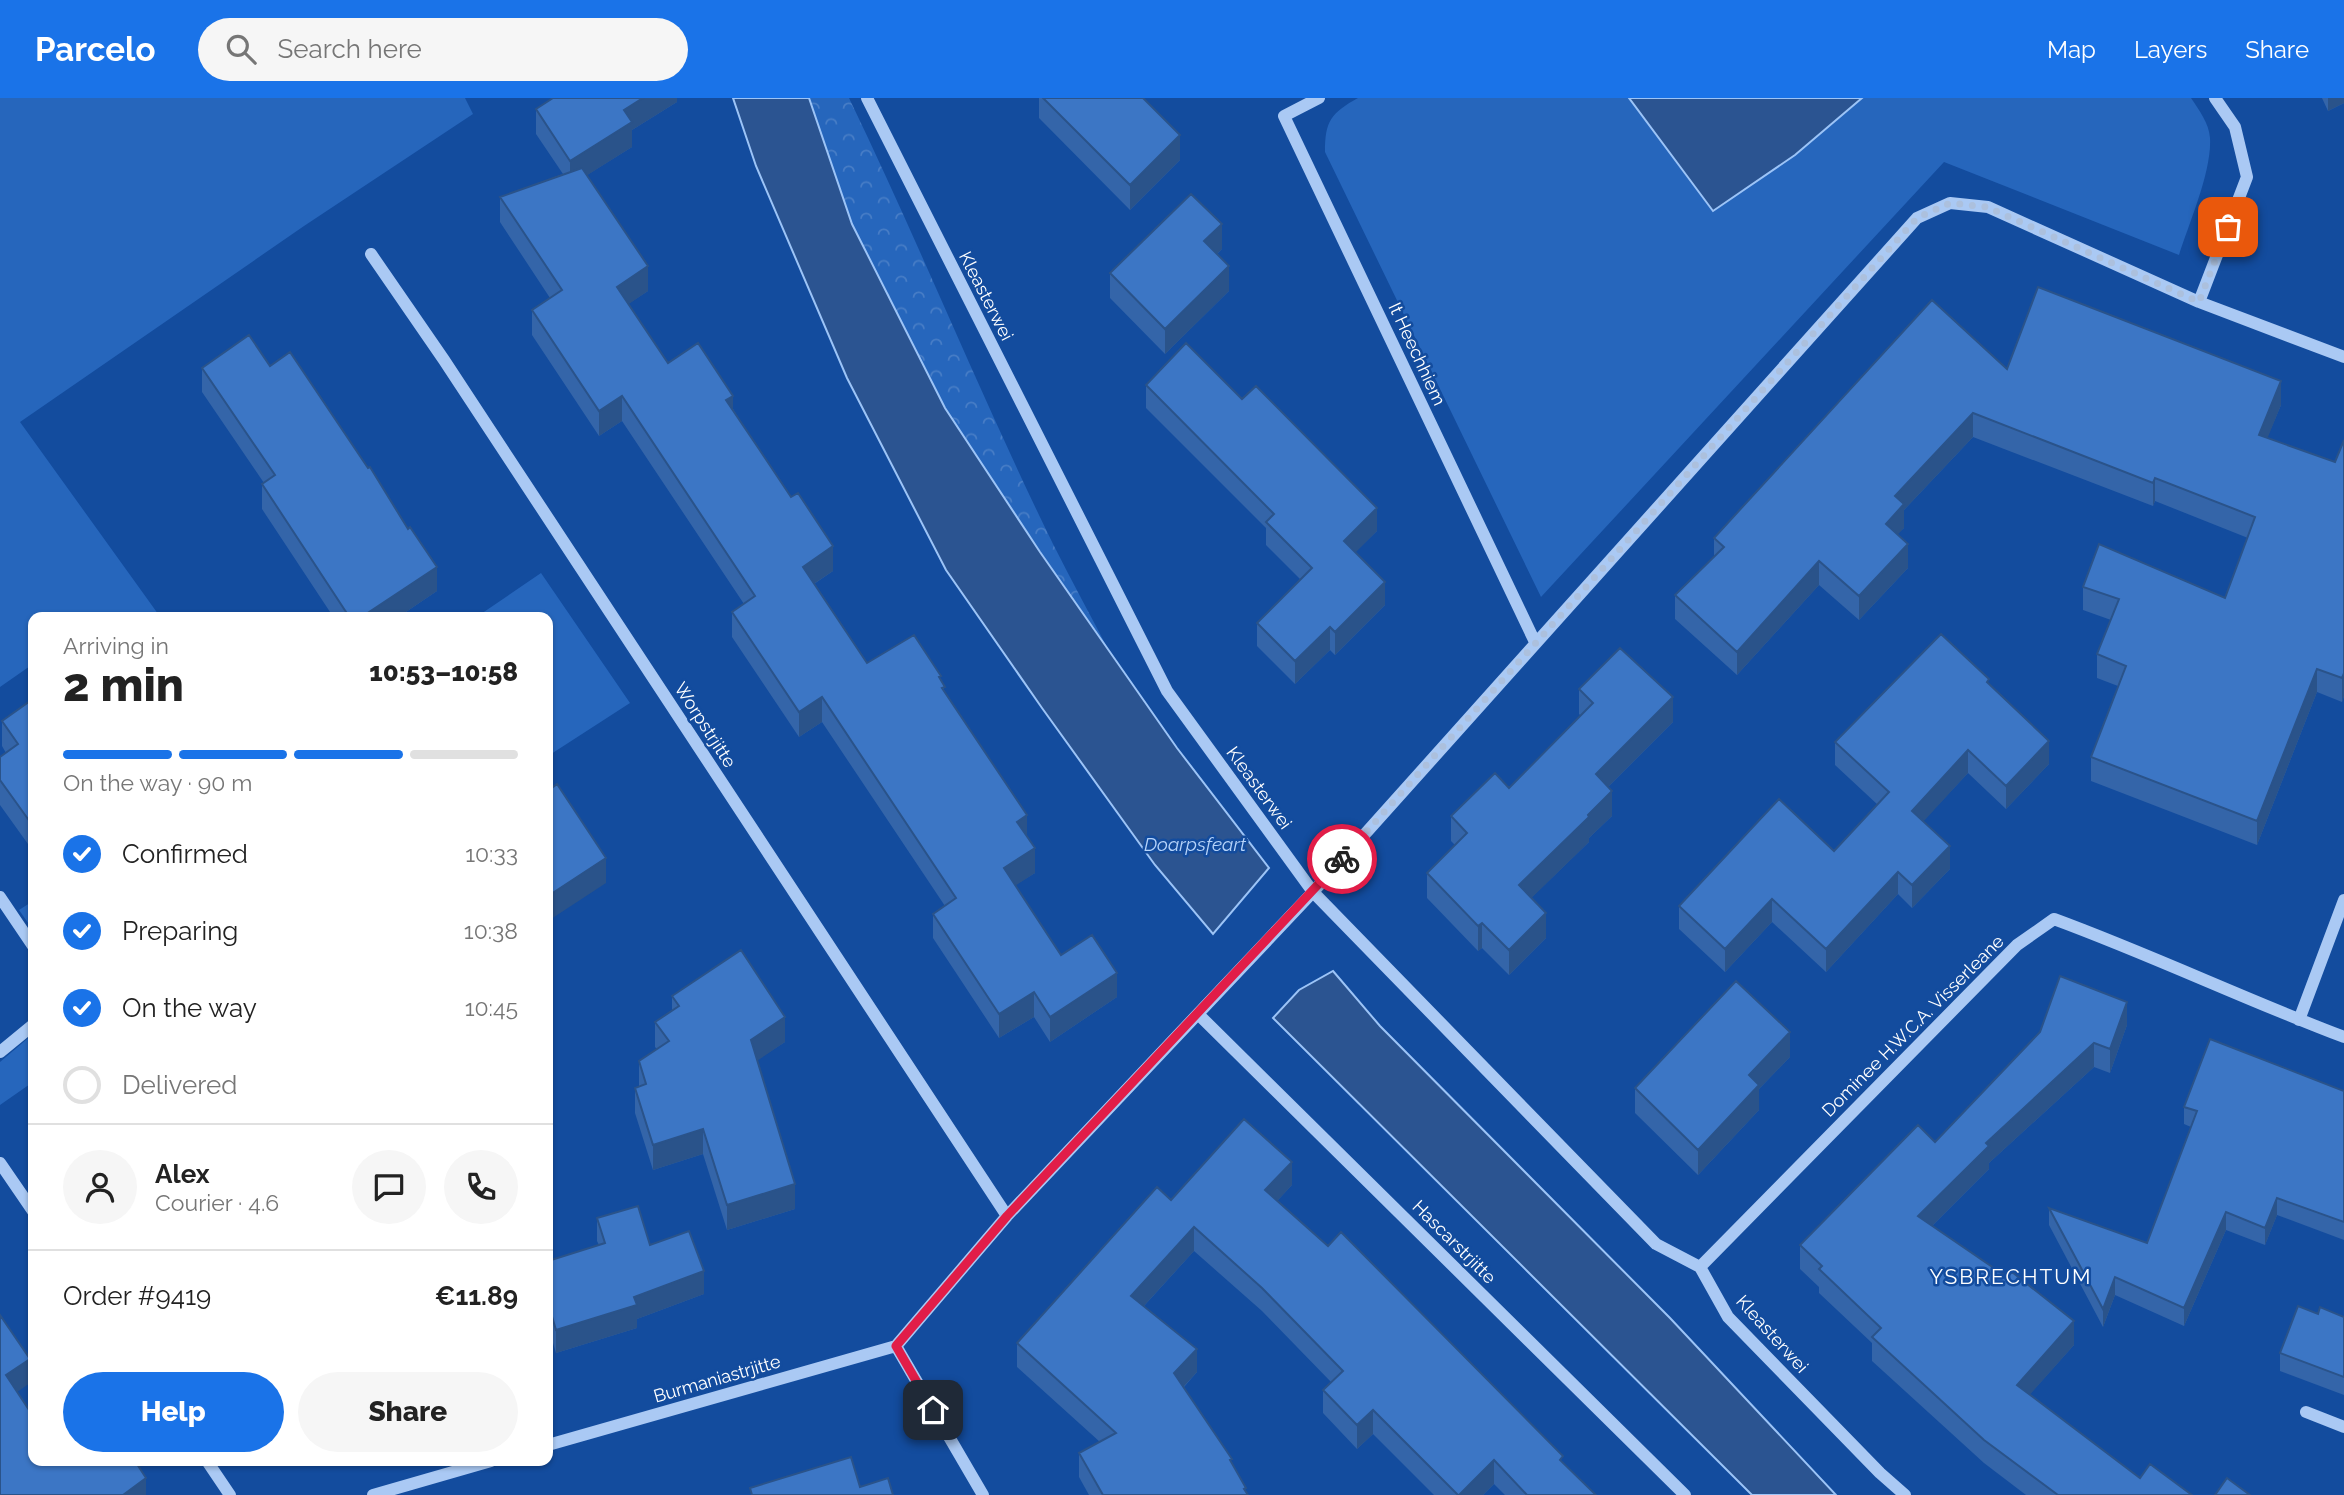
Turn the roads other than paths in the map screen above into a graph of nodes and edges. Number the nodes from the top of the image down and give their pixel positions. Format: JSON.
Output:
{"nodes":[{"id":1,"x":867,"y":98,"type":"edge"},
{"id":2,"x":1319,"y":98,"type":"edge"},
{"id":3,"x":2215,"y":98,"type":"edge"},
{"id":4,"x":371,"y":254,"type":"dead end"},
{"id":5,"x":2199,"y":302,"type":"junction"},
{"id":6,"x":2344,"y":357,"type":"edge"},
{"id":7,"x":1535,"y":642,"type":"junction"},
{"id":8,"x":1313,"y":892,"type":"junction"},
{"id":9,"x":0,"y":897,"type":"edge"},
{"id":10,"x":2344,"y":900,"type":"edge"},
{"id":11,"x":28,"y":939,"type":"edge"},
{"id":12,"x":1198,"y":1014,"type":"junction"},
{"id":13,"x":2299,"y":1020,"type":"junction"},
{"id":14,"x":28,"y":1029,"type":"edge"},
{"id":15,"x":2344,"y":1037,"type":"edge"},
{"id":16,"x":0,"y":1052,"type":"edge"},
{"id":17,"x":0,"y":1163,"type":"edge"},
{"id":18,"x":28,"y":1204,"type":"edge"},
{"id":19,"x":1007,"y":1216,"type":"junction"},
{"id":20,"x":1699,"y":1267,"type":"junction"},
{"id":21,"x":896,"y":1346,"type":"junction"},
{"id":22,"x":2306,"y":1412,"type":"dead end"},
{"id":23,"x":2344,"y":1427,"type":"edge"},
{"id":24,"x":553,"y":1444,"type":"edge"},
{"id":25,"x":210,"y":1466,"type":"edge"},
{"id":26,"x":474,"y":1466,"type":"edge"},
{"id":27,"x":230,"y":1495,"type":"edge"},
{"id":28,"x":373,"y":1495,"type":"edge"},
{"id":29,"x":983,"y":1495,"type":"edge"},
{"id":30,"x":1685,"y":1495,"type":"edge"},
{"id":31,"x":1905,"y":1495,"type":"edge"}],
"edges":[{"from":1,"to":8,"type":"street","name":"Kleasterwei"},
{"from":2,"to":7,"type":"street","name":"It Heechhiem"},
{"from":3,"to":5,"type":"street"},
{"from":4,"to":19,"type":"street","name":"Worpstrjitte"},
{"from":5,"to":6,"type":"street"},
{"from":5,"to":7,"type":"street"},
{"from":7,"to":8,"type":"street"},
{"from":8,"to":12,"type":"street"},
{"from":8,"to":20,"type":"street","name":"Kleasterwei"},
{"from":9,"to":11,"type":"street"},
{"from":10,"to":13,"type":"street"},
{"from":12,"to":19,"type":"street"},
{"from":12,"to":30,"type":"street","name":"Hascarstrjitte"},
{"from":13,"to":15,"type":"street","name":"Dominee H.W.C.A. Visserleane"},
{"from":13,"to":20,"type":"street","name":"Dominee H.W.C.A. Visserleane"},
{"from":14,"to":16,"type":"street"},
{"from":17,"to":18,"type":"street"},
{"from":19,"to":21,"type":"street"},
{"from":20,"to":31,"type":"street","name":"Kleasterwei"},
{"from":21,"to":24,"type":"street","name":"Burmaniastrjitte"},
{"from":21,"to":29,"type":"street"},
{"from":22,"to":23,"type":"street"},
{"from":25,"to":27,"type":"street"},
{"from":26,"to":28,"type":"street"}]}
